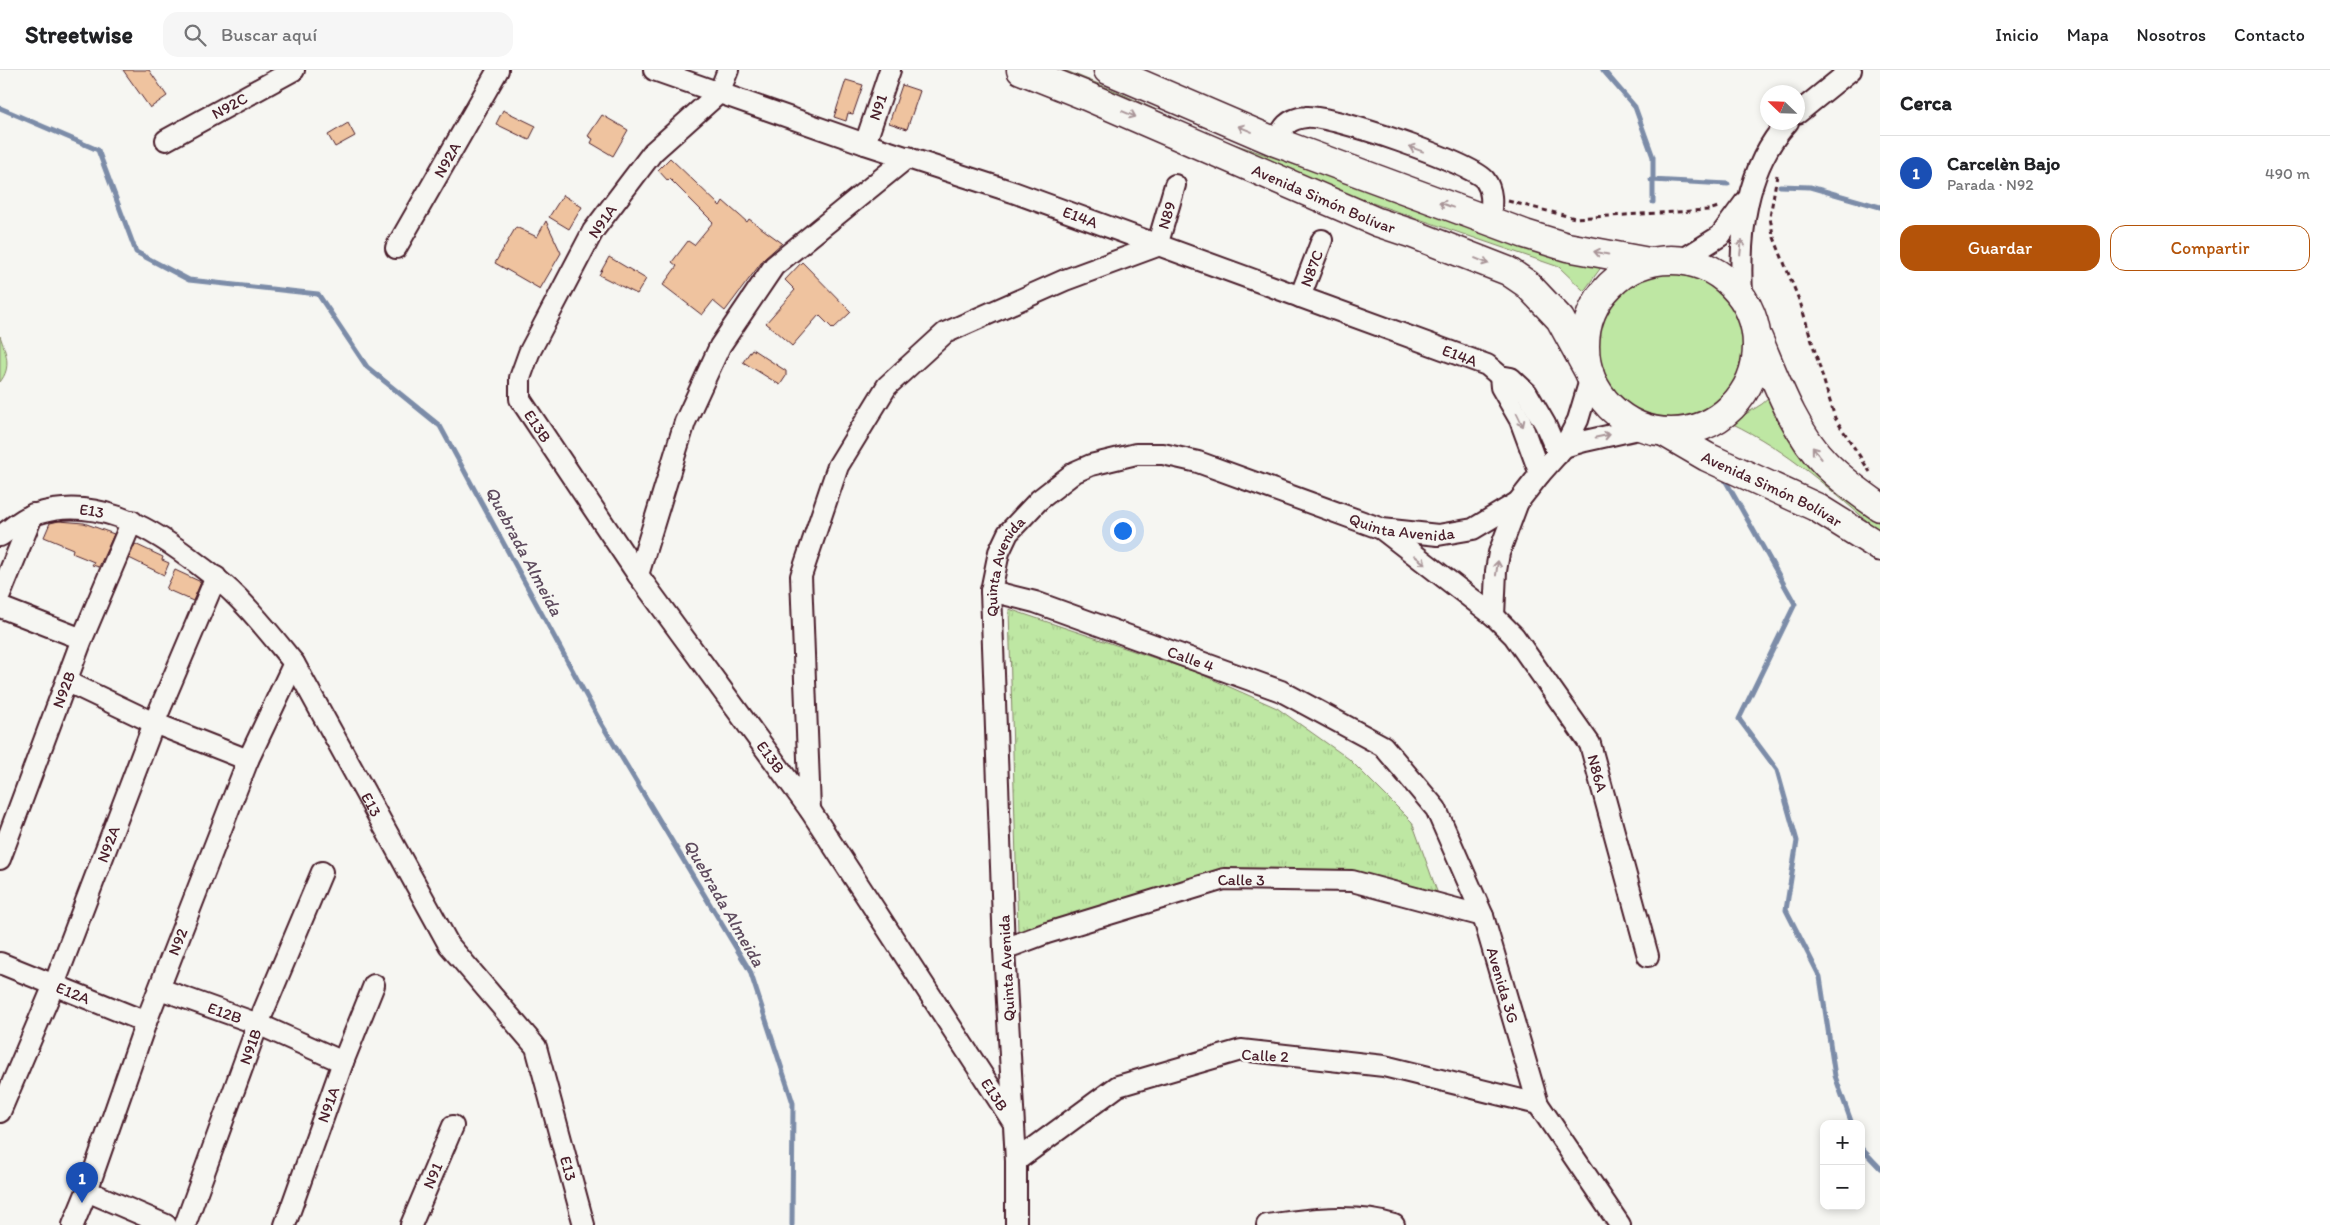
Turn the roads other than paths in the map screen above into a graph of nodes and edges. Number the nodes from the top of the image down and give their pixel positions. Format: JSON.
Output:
{"nodes":[{"id":1,"x":294,"y":70,"type":"edge"},
{"id":2,"x":498,"y":70,"type":"edge"},
{"id":3,"x":654,"y":70,"type":"edge"},
{"id":4,"x":728,"y":70,"type":"edge"},
{"id":5,"x":890,"y":70,"type":"edge"},
{"id":6,"x":1021,"y":70,"type":"edge"},
{"id":7,"x":1108,"y":70,"type":"edge"},
{"id":8,"x":1851,"y":70,"type":"edge"},
{"id":9,"x":719,"y":93,"type":"junction"},
{"id":10,"x":1805,"y":107,"type":"edge"},
{"id":11,"x":1782,"y":130,"type":"edge"},
{"id":12,"x":166,"y":140,"type":"dead end"},
{"id":13,"x":1276,"y":142,"type":"junction"},
{"id":14,"x":865,"y":144,"type":"junction"},
{"id":15,"x":908,"y":158,"type":"junction"},
{"id":16,"x":1175,"y":185,"type":"dead end"},
{"id":17,"x":1749,"y":196,"type":"junction"},
{"id":18,"x":1490,"y":221,"type":"junction"},
{"id":19,"x":1322,"y":240,"type":"dead end"},
{"id":20,"x":1157,"y":246,"type":"junction"},
{"id":21,"x":396,"y":248,"type":"dead end"},
{"id":22,"x":1682,"y":260,"type":"junction"},
{"id":23,"x":1649,"y":262,"type":"junction"},
{"id":24,"x":1742,"y":295,"type":"junction"},
{"id":25,"x":1300,"y":297,"type":"junction"},
{"id":26,"x":1757,"y":334,"type":"junction"},
{"id":27,"x":1500,"y":376,"type":"junction"},
{"id":28,"x":1590,"y":376,"type":"junction"},
{"id":29,"x":520,"y":399,"type":"joint"},
{"id":30,"x":1654,"y":430,"type":"junction"},
{"id":31,"x":1561,"y":451,"type":"junction"},
{"id":32,"x":1540,"y":474,"type":"junction"},
{"id":33,"x":1518,"y":502,"type":"junction"},
{"id":34,"x":1880,"y":507,"type":"edge"},
{"id":35,"x":33,"y":514,"type":"junction"},
{"id":36,"x":132,"y":521,"type":"junction"},
{"id":37,"x":1382,"y":529,"type":"junction"},
{"id":38,"x":0,"y":536,"type":"edge"},
{"id":39,"x":1880,"y":547,"type":"edge"},
{"id":40,"x":638,"y":575,"type":"junction"},
{"id":41,"x":216,"y":577,"type":"junction"},
{"id":42,"x":991,"y":590,"type":"junction"},
{"id":43,"x":0,"y":595,"type":"edge"},
{"id":44,"x":0,"y":607,"type":"edge"},
{"id":45,"x":1494,"y":616,"type":"junction"},
{"id":46,"x":82,"y":640,"type":"junction"},
{"id":47,"x":294,"y":663,"type":"junction"},
{"id":48,"x":68,"y":682,"type":"junction"},
{"id":49,"x":154,"y":723,"type":"junction"},
{"id":50,"x":1383,"y":746,"type":"joint"},
{"id":51,"x":248,"y":760,"type":"junction"},
{"id":52,"x":810,"y":810,"type":"junction"},
{"id":53,"x":0,"y":859,"type":"edge"},
{"id":54,"x":322,"y":872,"type":"dead end"},
{"id":55,"x":1483,"y":916,"type":"junction"},
{"id":56,"x":1004,"y":949,"type":"junction"},
{"id":57,"x":1648,"y":956,"type":"dead end"},
{"id":58,"x":0,"y":963,"type":"edge"},
{"id":59,"x":54,"y":985,"type":"junction"},
{"id":60,"x":374,"y":985,"type":"dead end"},
{"id":61,"x":160,"y":989,"type":"junction"},
{"id":62,"x":146,"y":1022,"type":"junction"},
{"id":63,"x":258,"y":1024,"type":"junction"},
{"id":64,"x":343,"y":1062,"type":"junction"},
{"id":65,"x":1538,"y":1104,"type":"junction"},
{"id":66,"x":0,"y":1112,"type":"edge"},
{"id":67,"x":1013,"y":1122,"type":"junction"},
{"id":68,"x":453,"y":1126,"type":"dead end"},
{"id":69,"x":1016,"y":1161,"type":"junction"},
{"id":70,"x":87,"y":1191,"type":"junction"},
{"id":71,"x":73,"y":1225,"type":"edge"},
{"id":72,"x":166,"y":1225,"type":"edge"},
{"id":73,"x":185,"y":1225,"type":"edge"},
{"id":74,"x":285,"y":1225,"type":"edge"},
{"id":75,"x":411,"y":1225,"type":"edge"},
{"id":76,"x":584,"y":1225,"type":"edge"},
{"id":77,"x":1016,"y":1225,"type":"edge"},
{"id":78,"x":1267,"y":1225,"type":"edge"},
{"id":79,"x":1394,"y":1225,"type":"edge"},
{"id":80,"x":1620,"y":1225,"type":"edge"}],
"edges":[{"from":1,"to":12,"type":"street","name":"N92C"},
{"from":2,"to":21,"type":"street","name":"N92A"},
{"from":3,"to":9,"type":"street","name":"E14A"},
{"from":4,"to":9,"type":"street","name":"N91A"},
{"from":5,"to":14,"type":"street","name":"N91"},
{"from":6,"to":28,"type":"highway","name":"Avenida Simón Bolívar","one_way":true},
{"from":13,"to":7,"type":"highway","name":"Avenida Simón Bolívar","one_way":true},
{"from":8,"to":10,"type":"street"},
{"from":9,"to":14,"type":"street","name":"E14A"},
{"from":9,"to":29,"type":"street","name":"N91A"},
{"from":11,"to":17,"type":"street"},
{"from":18,"to":13,"type":"highway","name":"Avenida Simón Bolívar","one_way":true},
{"from":18,"to":13,"type":"street","one_way":true},
{"from":14,"to":15,"type":"street","name":"E14A"},
{"from":15,"to":20,"type":"street","name":"E14A"},
{"from":15,"to":40,"type":"street"},
{"from":16,"to":20,"type":"street","name":"N89"},
{"from":17,"to":22,"type":"street"},
{"from":24,"to":17,"type":"street","one_way":true},
{"from":23,"to":18,"type":"highway","name":"Avenida Simón Bolívar","one_way":true},
{"from":19,"to":25,"type":"street","name":"N87C"},
{"from":20,"to":25,"type":"street","name":"E14A"},
{"from":20,"to":52,"type":"street"},
{"from":22,"to":23,"type":"highway","name":"Avenida Simón Bolívar"},
{"from":22,"to":24,"type":"highway","name":"Avenida Simón Bolívar"},
{"from":23,"to":28,"type":"highway","name":"Avenida Simón Bolívar"},
{"from":24,"to":26,"type":"highway","name":"Avenida Simón Bolívar"},
{"from":25,"to":27,"type":"street","name":"E14A"},
{"from":26,"to":30,"type":"highway","name":"Avenida Simón Bolívar"},
{"from":34,"to":26,"type":"highway","name":"Avenida Simón Bolívar","one_way":true},
{"from":27,"to":31,"type":"street","name":"E14A"},
{"from":27,"to":32,"type":"street","one_way":true},
{"from":28,"to":30,"type":"highway","name":"Avenida Simón Bolívar"},
{"from":28,"to":31,"type":"street","name":"Quinta Avenida"},
{"from":29,"to":40,"type":"street","name":"E13B"},
{"from":31,"to":30,"type":"street","one_way":true},
{"from":30,"to":39,"type":"highway","name":"Avenida Simón Bolívar"},
{"from":31,"to":32,"type":"street","name":"Quinta Avenida"},
{"from":32,"to":33,"type":"street","name":"Quinta Avenida"},
{"from":33,"to":37,"type":"street","name":"Quinta Avenida"},
{"from":45,"to":33,"type":"street","one_way":true},
{"from":35,"to":36,"type":"street","name":"E13"},
{"from":35,"to":38,"type":"street"},
{"from":35,"to":43,"type":"street"},
{"from":36,"to":41,"type":"street","name":"E13"},
{"from":36,"to":46,"type":"street","name":"N92B"},
{"from":37,"to":42,"type":"street","name":"Quinta Avenida"},
{"from":37,"to":45,"type":"street","name":"N86A","one_way":true},
{"from":40,"to":52,"type":"street","name":"E13B"},
{"from":41,"to":47,"type":"street","name":"E13"},
{"from":41,"to":49,"type":"street","name":"N92A"},
{"from":42,"to":50,"type":"street","name":"Calle 4"},
{"from":42,"to":56,"type":"street","name":"Quinta Avenida"},
{"from":44,"to":46,"type":"street"},
{"from":45,"to":57,"type":"street","name":"N86A"},
{"from":46,"to":48,"type":"street","name":"N92B"},
{"from":47,"to":51,"type":"street","name":"N92"},
{"from":47,"to":76,"type":"street","name":"E13"},
{"from":48,"to":49,"type":"street"},
{"from":48,"to":53,"type":"street","name":"N92B"},
{"from":49,"to":51,"type":"street"},
{"from":49,"to":59,"type":"street","name":"N92A"},
{"from":50,"to":55,"type":"street","name":"Avenida 3G"},
{"from":51,"to":61,"type":"street","name":"N92"},
{"from":52,"to":67,"type":"street","name":"E13B"},
{"from":54,"to":63,"type":"street","name":"N91B"},
{"from":55,"to":56,"type":"street","name":"Calle 3"},
{"from":55,"to":65,"type":"street","name":"Avenida 3G"},
{"from":56,"to":67,"type":"street","name":"Quinta Avenida"},
{"from":58,"to":59,"type":"street","name":"E12A"},
{"from":59,"to":62,"type":"street","name":"E12A"},
{"from":59,"to":66,"type":"street","name":"N92A"},
{"from":60,"to":64,"type":"street","name":"N91A"},
{"from":61,"to":62,"type":"street","name":"N92"},
{"from":61,"to":63,"type":"street","name":"E12B"},
{"from":62,"to":70,"type":"street","name":"N92"},
{"from":63,"to":64,"type":"street","name":"E12B"},
{"from":63,"to":73,"type":"street","name":"N91B"},
{"from":64,"to":74,"type":"street","name":"N91A"},
{"from":65,"to":69,"type":"street","name":"Calle 2"},
{"from":65,"to":80,"type":"street","name":"Avenida 3G"},
{"from":67,"to":69,"type":"street","name":"Quinta Avenida"},
{"from":68,"to":75,"type":"street","name":"N91"},
{"from":69,"to":77,"type":"street","name":"Quinta Avenida"},
{"from":70,"to":71,"type":"street","name":"N92"},
{"from":70,"to":72,"type":"street"},
{"from":78,"to":79,"type":"street"}]}
